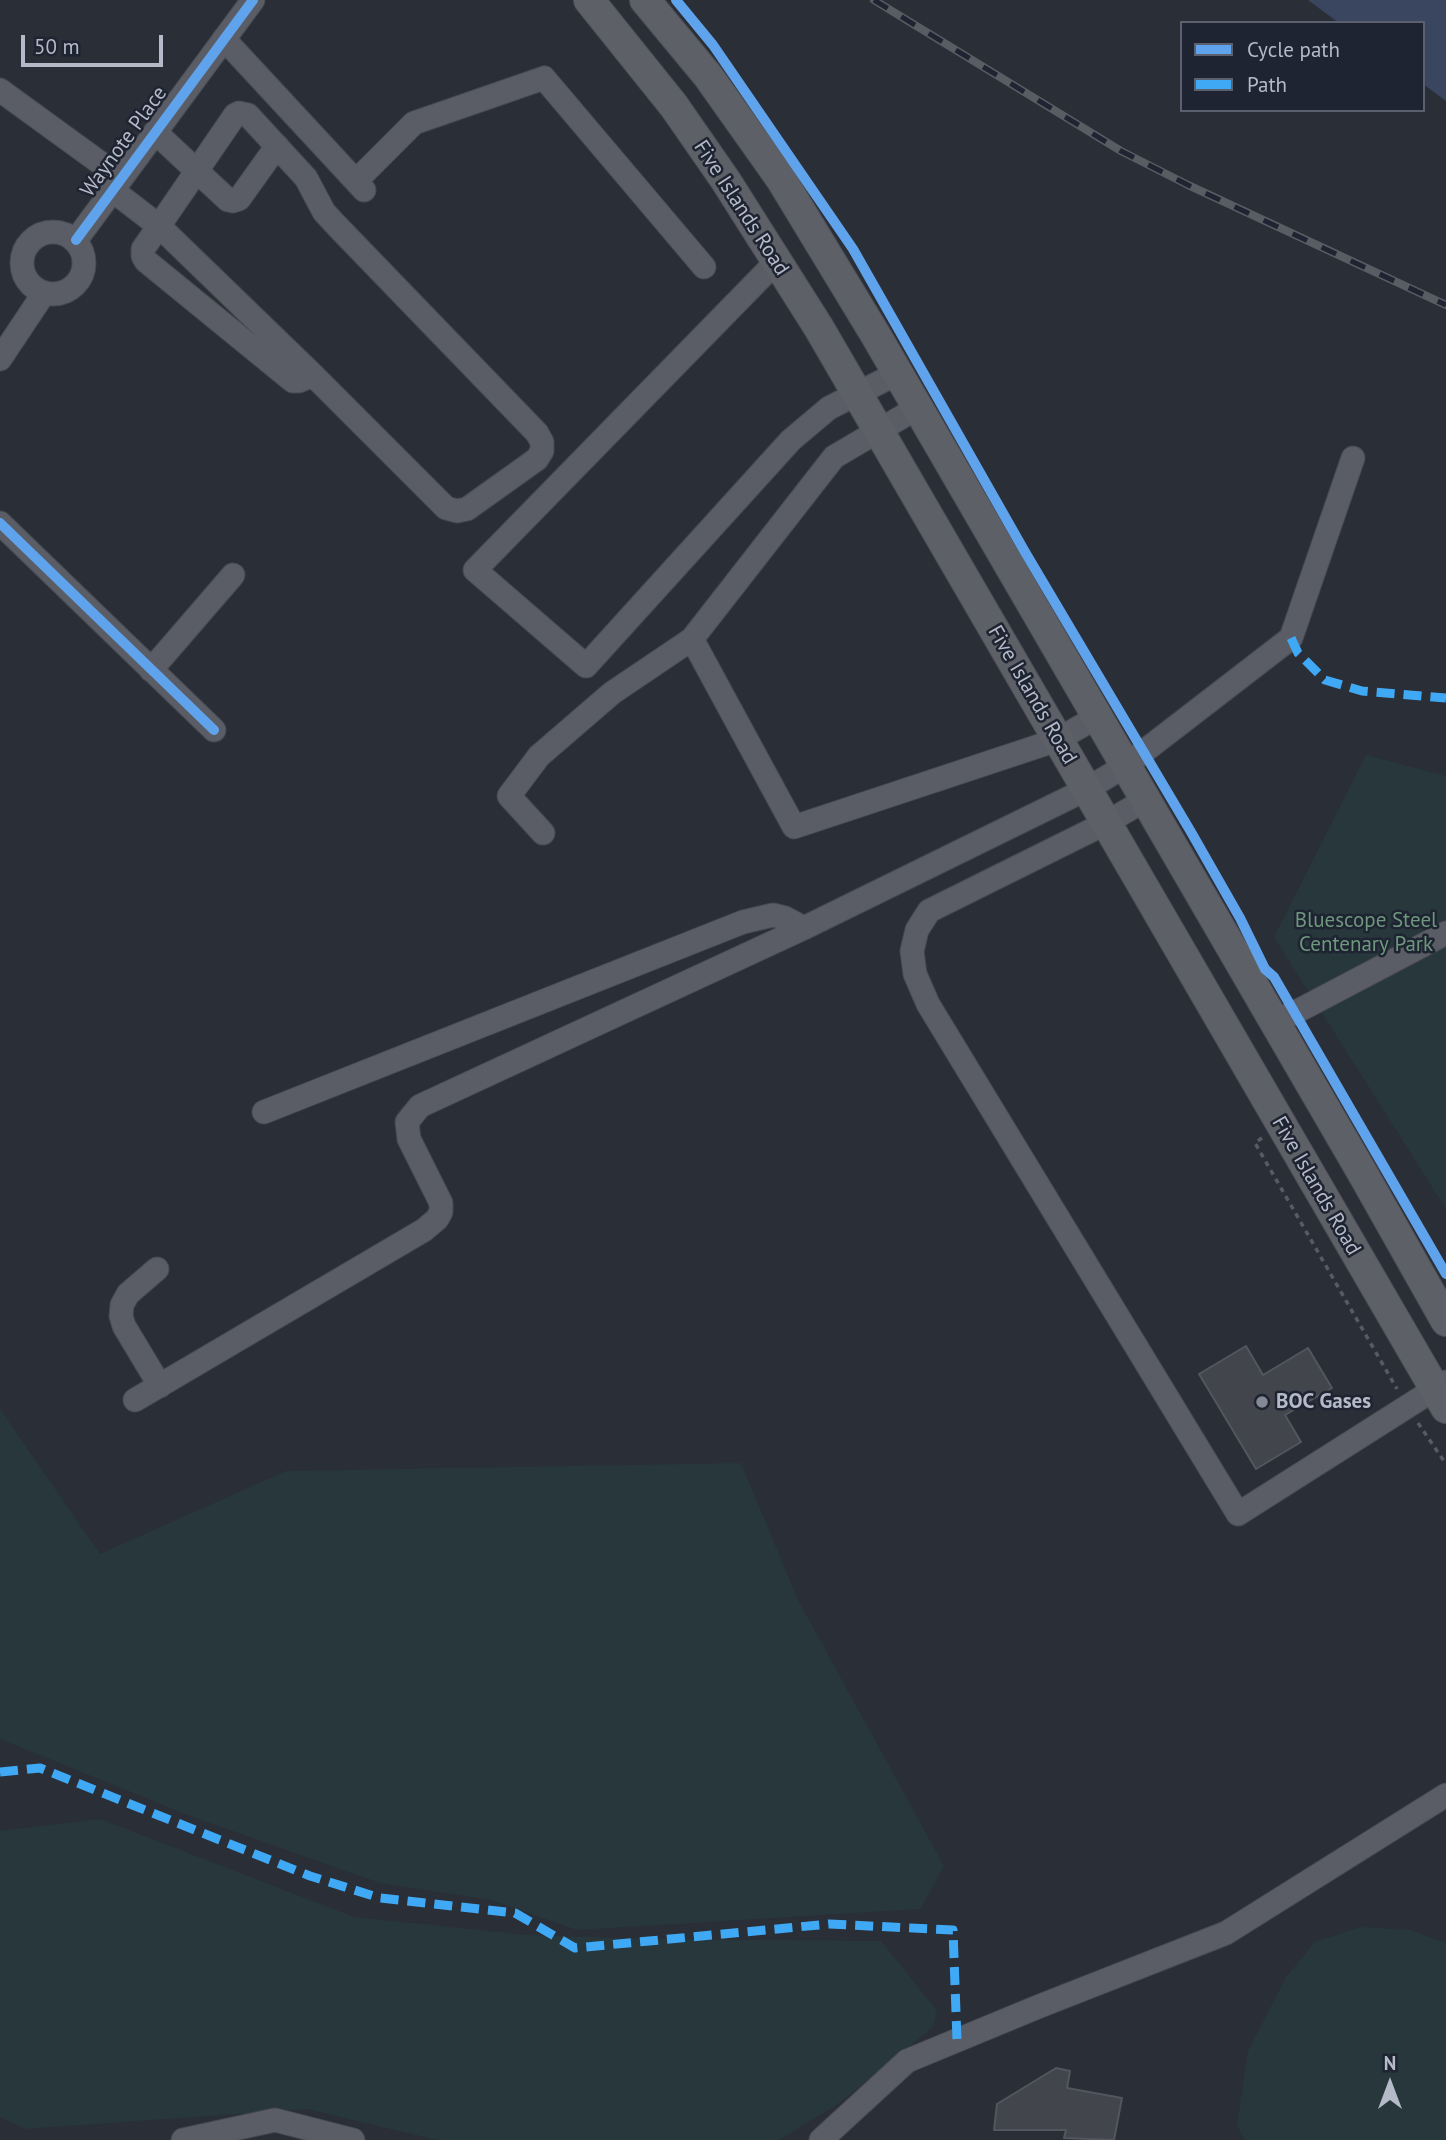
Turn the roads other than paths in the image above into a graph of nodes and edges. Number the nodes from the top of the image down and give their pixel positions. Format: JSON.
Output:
{"nodes":[{"id":1,"x":253,"y":0,"type":"edge"},
{"id":2,"x":589,"y":0,"type":"edge"},
{"id":3,"x":645,"y":0,"type":"edge"},
{"id":4,"x":224,"y":39,"type":"junction"},
{"id":5,"x":0,"y":90,"type":"edge"},
{"id":6,"x":155,"y":132,"type":"junction"},
{"id":7,"x":277,"y":146,"type":"junction"},
{"id":8,"x":330,"y":153,"type":"junction"},
{"id":9,"x":197,"y":171,"type":"junction"},
{"id":10,"x":306,"y":178,"type":"junction"},
{"id":11,"x":117,"y":184,"type":"junction"},
{"id":12,"x":159,"y":226,"type":"junction"},
{"id":13,"x":76,"y":240,"type":"junction"},
{"id":14,"x":776,"y":262,"type":"junction"},
{"id":15,"x":704,"y":267,"type":"dead end"},
{"id":16,"x":44,"y":293,"type":"junction"},
{"id":17,"x":0,"y":359,"type":"edge"},
{"id":18,"x":897,"y":374,"type":"junction"},
{"id":19,"x":313,"y":375,"type":"junction"},
{"id":20,"x":857,"y":394,"type":"junction"},
{"id":21,"x":917,"y":408,"type":"junction"},
{"id":22,"x":878,"y":429,"type":"junction"},
{"id":23,"x":1353,"y":458,"type":"dead end"},
{"id":24,"x":0,"y":523,"type":"edge"},
{"id":25,"x":233,"y":575,"type":"dead end"},
{"id":26,"x":692,"y":639,"type":"junction"},
{"id":27,"x":151,"y":670,"type":"junction"},
{"id":28,"x":1097,"y":717,"type":"junction"},
{"id":29,"x":214,"y":730,"type":"dead end"},
{"id":30,"x":1057,"y":740,"type":"junction"},
{"id":31,"x":1125,"y":766,"type":"junction"},
{"id":32,"x":1087,"y":789,"type":"junction"},
{"id":33,"x":1145,"y":800,"type":"junction"},
{"id":34,"x":1106,"y":823,"type":"junction"},
{"id":35,"x":543,"y":833,"type":"dead end"},
{"id":36,"x":804,"y":928,"type":"junction"},
{"id":37,"x":1446,"y":933,"type":"edge"},
{"id":38,"x":1273,"y":1021,"type":"junction"},
{"id":39,"x":264,"y":1111,"type":"dead end"},
{"id":40,"x":157,"y":1269,"type":"dead end"},
{"id":41,"x":1446,"y":1321,"type":"edge"},
{"id":42,"x":160,"y":1386,"type":"junction"},
{"id":43,"x":1442,"y":1393,"type":"edge"},
{"id":44,"x":135,"y":1400,"type":"dead end"},
{"id":45,"x":1446,"y":1795,"type":"edge"},
{"id":46,"x":183,"y":2140,"type":"edge"},
{"id":47,"x":353,"y":2140,"type":"edge"},
{"id":48,"x":821,"y":2140,"type":"edge"}],
"edges":[{"from":1,"to":4,"type":"street","name":"Waynote Place"},
{"from":2,"to":14,"type":"main road","name":"Five Islands Road"},
{"from":3,"to":18,"type":"main road"},
{"from":4,"to":6,"type":"street","name":"Waynote Place"},
{"from":4,"to":8,"type":"street"},
{"from":5,"to":11,"type":"street"},
{"from":6,"to":9,"type":"street"},
{"from":6,"to":11,"type":"street","name":"Waynote Place"},
{"from":7,"to":9,"type":"street"},
{"from":7,"to":9,"type":"street"},
{"from":7,"to":10,"type":"street"},
{"from":8,"to":10,"type":"street"},
{"from":8,"to":15,"type":"street"},
{"from":9,"to":12,"type":"street"},
{"from":10,"to":19,"type":"street"},
{"from":11,"to":12,"type":"street"},
{"from":11,"to":13,"type":"street","name":"Waynote Place"},
{"from":12,"to":19,"type":"street"},
{"from":12,"to":19,"type":"street"},
{"from":13,"to":16,"type":"street"},
{"from":13,"to":16,"type":"street"},
{"from":14,"to":20,"type":"main road","name":"Five Islands Road"},
{"from":14,"to":20,"type":"street"},
{"from":16,"to":17,"type":"street"},
{"from":18,"to":20,"type":"street"},
{"from":18,"to":21,"type":"main road"},
{"from":20,"to":22,"type":"main road","name":"Five Islands Road"},
{"from":21,"to":22,"type":"street"},
{"from":21,"to":28,"type":"main road"},
{"from":22,"to":26,"type":"street"},
{"from":22,"to":30,"type":"main road","name":"Five Islands Road"},
{"from":23,"to":31,"type":"street"},
{"from":24,"to":27,"type":"street"},
{"from":25,"to":27,"type":"street"},
{"from":26,"to":30,"type":"street"},
{"from":26,"to":35,"type":"street"},
{"from":27,"to":29,"type":"street"},
{"from":28,"to":30,"type":"street"},
{"from":28,"to":31,"type":"main road"},
{"from":30,"to":32,"type":"main road","name":"Five Islands Road"},
{"from":31,"to":32,"type":"street"},
{"from":31,"to":33,"type":"main road"},
{"from":32,"to":34,"type":"main road","name":"Five Islands Road"},
{"from":32,"to":36,"type":"street"},
{"from":33,"to":34,"type":"street"},
{"from":33,"to":38,"type":"main road"},
{"from":34,"to":43,"type":"main road","name":"Five Islands Road"},
{"from":34,"to":43,"type":"street"},
{"from":36,"to":39,"type":"street"},
{"from":36,"to":42,"type":"street"},
{"from":37,"to":38,"type":"street"},
{"from":38,"to":41,"type":"main road"},
{"from":40,"to":42,"type":"street"},
{"from":42,"to":44,"type":"street"},
{"from":45,"to":48,"type":"street"},
{"from":46,"to":47,"type":"street"}]}
